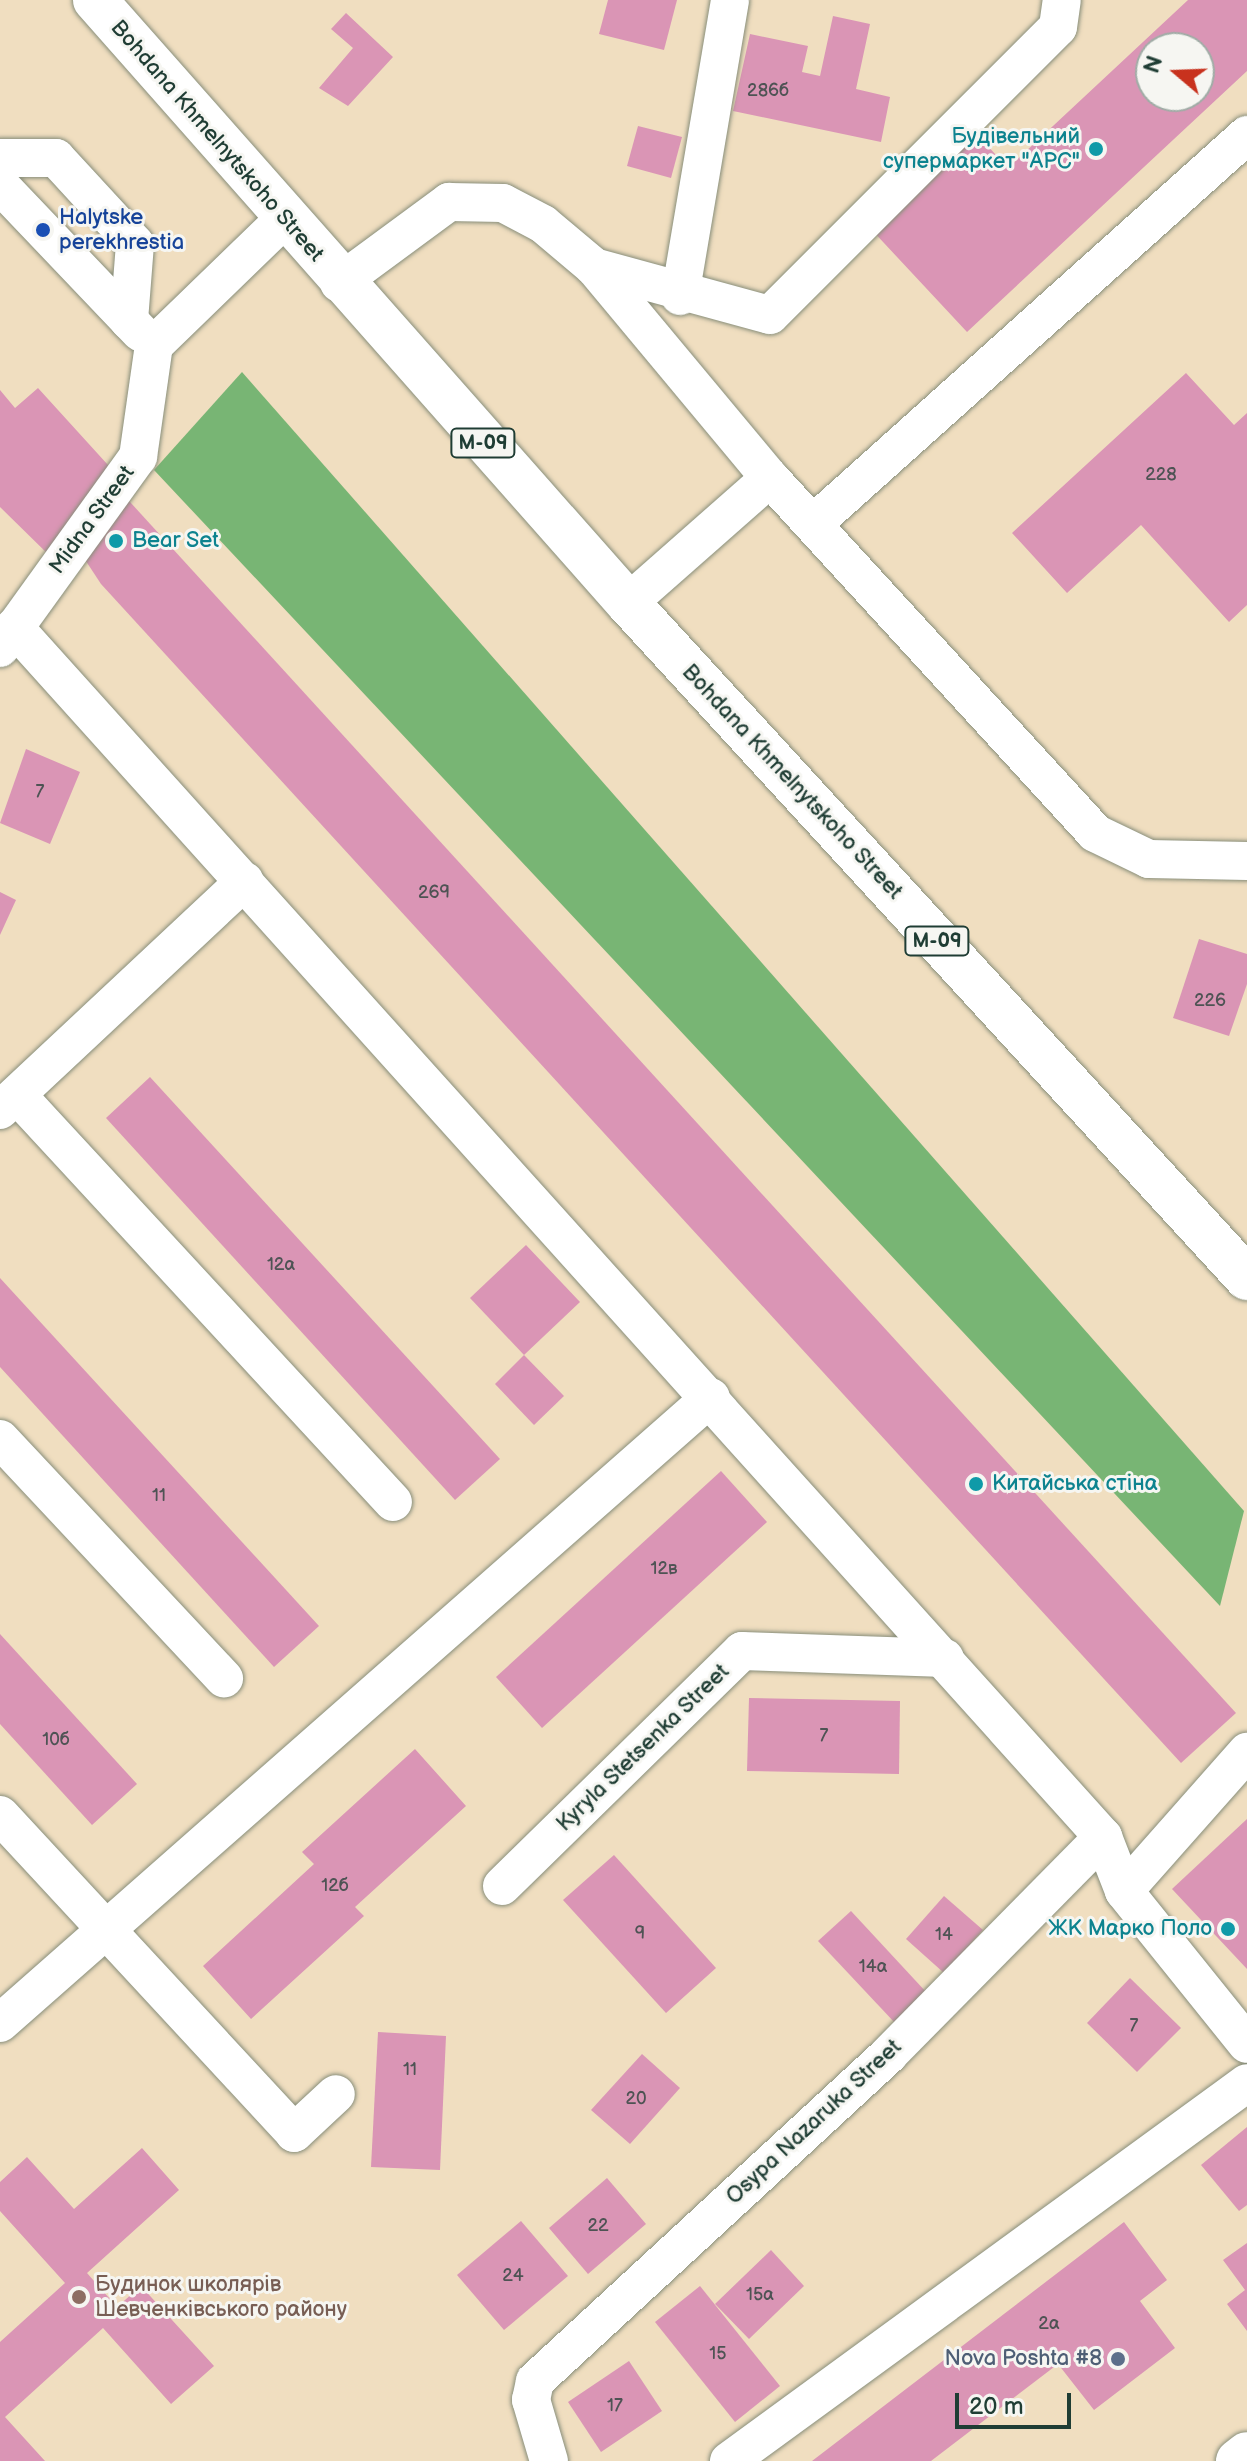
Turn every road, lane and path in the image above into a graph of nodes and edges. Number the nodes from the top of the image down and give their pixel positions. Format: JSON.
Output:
{"nodes":[{"id":1,"x":95,"y":0,"type":"edge"},
{"id":2,"x":730,"y":0,"type":"edge"},
{"id":3,"x":1062,"y":0,"type":"edge"},
{"id":4,"x":1247,"y":135,"type":"edge"},
{"id":5,"x":0,"y":158,"type":"edge"},
{"id":6,"x":0,"y":185,"type":"edge"},
{"id":7,"x":285,"y":218,"type":"junction"},
{"id":8,"x":594,"y":267,"type":"junction"},
{"id":9,"x":339,"y":283,"type":"junction"},
{"id":10,"x":680,"y":296,"type":"junction"},
{"id":11,"x":141,"y":333,"type":"junction"},
{"id":12,"x":770,"y":478,"type":"junction"},
{"id":13,"x":813,"y":524,"type":"junction"},
{"id":14,"x":628,"y":603,"type":"junction"},
{"id":15,"x":7,"y":638,"type":"edge"},
{"id":16,"x":1247,"y":861,"type":"edge"},
{"id":17,"x":245,"y":881,"type":"junction"},
{"id":18,"x":9,"y":1102,"type":"edge"},
{"id":19,"x":1247,"y":1278,"type":"edge"},
{"id":20,"x":711,"y":1397,"type":"junction"},
{"id":21,"x":0,"y":1439,"type":"edge"},
{"id":22,"x":393,"y":1502,"type":"dead end"},
{"id":23,"x":945,"y":1658,"type":"junction"},
{"id":24,"x":224,"y":1678,"type":"dead end"},
{"id":25,"x":1247,"y":1752,"type":"edge"},
{"id":26,"x":0,"y":1815,"type":"edge"},
{"id":27,"x":1103,"y":1837,"type":"junction"},
{"id":28,"x":502,"y":1886,"type":"dead end"},
{"id":29,"x":1124,"y":1891,"type":"junction"},
{"id":30,"x":103,"y":1928,"type":"junction"},
{"id":31,"x":0,"y":2023,"type":"edge"},
{"id":32,"x":1247,"y":2044,"type":"edge"},
{"id":33,"x":1247,"y":2083,"type":"edge"},
{"id":34,"x":336,"y":2094,"type":"dead end"},
{"id":35,"x":1247,"y":2454,"type":"edge"},
{"id":36,"x":549,"y":2461,"type":"edge"},
{"id":37,"x":729,"y":2461,"type":"edge"},
{"id":38,"x":1238,"y":2461,"type":"edge"}],
"edges":[{"from":1,"to":7,"type":"main road","name":"Bohdana Khmelnytskoho Street","number":"М-09"},
{"from":2,"to":10,"type":"street"},
{"from":3,"to":10,"type":"street"},
{"from":4,"to":13,"type":"street"},
{"from":5,"to":11,"type":"street","name":"Midna Street"},
{"from":6,"to":11,"type":"street"},
{"from":7,"to":9,"type":"main road","name":"Bohdana Khmelnytskoho Street","number":"М-09"},
{"from":7,"to":11,"type":"street"},
{"from":8,"to":9,"type":"street","name":"Bohdana Khmelnytskoho Street"},
{"from":8,"to":10,"type":"street"},
{"from":8,"to":12,"type":"street","name":"Bohdana Khmelnytskoho Street"},
{"from":9,"to":14,"type":"main road","name":"Bohdana Khmelnytskoho Street","number":"М-09"},
{"from":11,"to":15,"type":"street","name":"Midna Street"},
{"from":12,"to":13,"type":"street","name":"Bohdana Khmelnytskoho Street"},
{"from":12,"to":14,"type":"street"},
{"from":13,"to":16,"type":"street","name":"Bohdana Khmelnytskoho Street"},
{"from":14,"to":19,"type":"main road","name":"Bohdana Khmelnytskoho Street","number":"М-09"},
{"from":15,"to":17,"type":"street","name":"Midna Street"},
{"from":17,"to":18,"type":"street"},
{"from":17,"to":20,"type":"street","name":"Midna Street"},
{"from":18,"to":22,"type":"street"},
{"from":20,"to":23,"type":"street","name":"Midna Street"},
{"from":20,"to":30,"type":"street"},
{"from":21,"to":24,"type":"street"},
{"from":23,"to":27,"type":"street","name":"Midna Street"},
{"from":23,"to":28,"type":"street","name":"Kyryla Stetsenka Street"},
{"from":25,"to":29,"type":"street"},
{"from":26,"to":30,"type":"street"},
{"from":27,"to":29,"type":"street"},
{"from":27,"to":36,"type":"street","name":"Osypa Nazaruka Street"},
{"from":29,"to":32,"type":"street"},
{"from":30,"to":31,"type":"street"},
{"from":30,"to":34,"type":"street"},
{"from":33,"to":37,"type":"street"},
{"from":35,"to":38,"type":"main road"}]}
